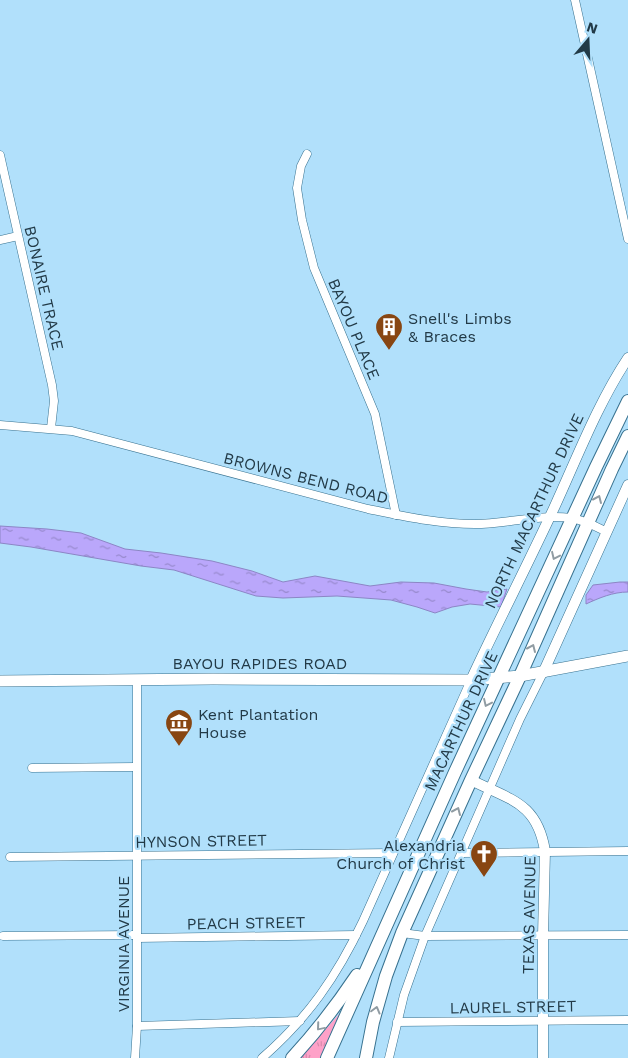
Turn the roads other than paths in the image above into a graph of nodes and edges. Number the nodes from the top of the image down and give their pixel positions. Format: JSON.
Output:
{"nodes":[{"id":1,"x":575,"y":0,"type":"edge"},
{"id":2,"x":307,"y":154,"type":"dead end"},
{"id":3,"x":0,"y":155,"type":"edge"},
{"id":4,"x":18,"y":236,"type":"junction"},
{"id":5,"x":628,"y":239,"type":"edge"},
{"id":6,"x":0,"y":240,"type":"edge"},
{"id":7,"x":628,"y":358,"type":"edge"},
{"id":8,"x":628,"y":400,"type":"edge"},
{"id":9,"x":0,"y":425,"type":"edge"},
{"id":10,"x":51,"y":428,"type":"junction"},
{"id":11,"x":628,"y":436,"type":"edge"},
{"id":12,"x":628,"y":485,"type":"edge"},
{"id":13,"x":396,"y":515,"type":"junction"},
{"id":14,"x":550,"y":517,"type":"junction"},
{"id":15,"x":572,"y":518,"type":"junction"},
{"id":16,"x":588,"y":523,"type":"junction"},
{"id":17,"x":607,"y":532,"type":"junction"},
{"id":18,"x":628,"y":656,"type":"edge"},
{"id":19,"x":543,"y":673,"type":"junction"},
{"id":20,"x":520,"y":676,"type":"junction"},
{"id":21,"x":499,"y":678,"type":"junction"},
{"id":22,"x":136,"y":680,"type":"junction"},
{"id":23,"x":471,"y":680,"type":"junction"},
{"id":24,"x":0,"y":681,"type":"edge"},
{"id":25,"x":136,"y":767,"type":"junction"},
{"id":26,"x":32,"y":768,"type":"dead end"},
{"id":27,"x":455,"y":772,"type":"junction"},
{"id":28,"x":471,"y":780,"type":"junction"},
{"id":29,"x":490,"y":789,"type":"junction"},
{"id":30,"x":545,"y":851,"type":"junction"},
{"id":31,"x":628,"y":851,"type":"edge"},
{"id":32,"x":393,"y":853,"type":"junction"},
{"id":33,"x":462,"y":853,"type":"junction"},
{"id":34,"x":137,"y":856,"type":"junction"},
{"id":35,"x":10,"y":857,"type":"dead end"},
{"id":36,"x":392,"y":912,"type":"junction"},
{"id":37,"x":402,"y":934,"type":"junction"},
{"id":38,"x":356,"y":935,"type":"junction"},
{"id":39,"x":628,"y":935,"type":"edge"},
{"id":40,"x":3,"y":936,"type":"dead end"},
{"id":41,"x":425,"y":936,"type":"junction"},
{"id":42,"x":543,"y":936,"type":"junction"},
{"id":43,"x":137,"y":937,"type":"junction"},
{"id":44,"x":543,"y":1020,"type":"junction"},
{"id":45,"x":628,"y":1020,"type":"edge"},
{"id":46,"x":300,"y":1022,"type":"junction"},
{"id":47,"x":397,"y":1022,"type":"junction"},
{"id":48,"x":137,"y":1026,"type":"junction"},
{"id":49,"x":135,"y":1058,"type":"edge"},
{"id":50,"x":262,"y":1058,"type":"edge"},
{"id":51,"x":292,"y":1058,"type":"edge"},
{"id":52,"x":327,"y":1058,"type":"edge"},
{"id":53,"x":366,"y":1058,"type":"edge"},
{"id":54,"x":389,"y":1058,"type":"edge"},
{"id":55,"x":543,"y":1058,"type":"edge"}],
"edges":[{"from":1,"to":5,"type":"street"},
{"from":2,"to":13,"type":"street","name":"BAYOU PLACE"},
{"from":3,"to":4,"type":"street","name":"BONAIRE TRACE"},
{"from":4,"to":6,"type":"street"},
{"from":4,"to":10,"type":"street","name":"BONAIRE TRACE"},
{"from":7,"to":14,"type":"street","name":"NORTH MACARTHUR DRIVE"},
{"from":8,"to":15,"type":"highway","name":"MACARTHUR DRIVE"},
{"from":9,"to":10,"type":"street","name":"BROWNS BEND ROAD"},
{"from":10,"to":13,"type":"street","name":"BROWNS BEND ROAD"},
{"from":16,"to":11,"type":"highway","one_way":true},
{"from":12,"to":17,"type":"street"},
{"from":13,"to":14,"type":"street","name":"BROWNS BEND ROAD"},
{"from":14,"to":15,"type":"street","name":"BROWNS BEND ROAD"},
{"from":14,"to":23,"type":"street","name":"NORTH MACARTHUR DRIVE"},
{"from":15,"to":16,"type":"street","name":"BROWNS BEND ROAD"},
{"from":15,"to":21,"type":"highway","name":"MACARTHUR DRIVE","one_way":true},
{"from":16,"to":17,"type":"street","name":"BROWNS BEND ROAD"},
{"from":20,"to":16,"type":"highway","one_way":true},
{"from":17,"to":19,"type":"street"},
{"from":18,"to":19,"type":"main road","name":"BAYOU RAPIDES ROAD"},
{"from":19,"to":20,"type":"main road","name":"BAYOU RAPIDES ROAD"},
{"from":19,"to":29,"type":"street"},
{"from":20,"to":21,"type":"main road","name":"BAYOU RAPIDES ROAD"},
{"from":20,"to":28,"type":"highway"},
{"from":21,"to":23,"type":"main road","name":"BAYOU RAPIDES ROAD"},
{"from":21,"to":27,"type":"highway","name":"MACARTHUR DRIVE","one_way":true},
{"from":22,"to":23,"type":"main road","name":"BAYOU RAPIDES ROAD"},
{"from":22,"to":24,"type":"main road","name":"BAYOU RAPIDES ROAD"},
{"from":22,"to":25,"type":"street","name":"VIRGINIA AVENUE"},
{"from":23,"to":32,"type":"street","name":"MACARTHUR DRIVE"},
{"from":25,"to":26,"type":"street"},
{"from":25,"to":34,"type":"street","name":"VIRGINIA AVENUE"},
{"from":27,"to":28,"type":"highway"},
{"from":27,"to":36,"type":"highway","name":"MACARTHUR DRIVE"},
{"from":28,"to":29,"type":"street","name":"TEXAS AVENUE"},
{"from":37,"to":28,"type":"highway","one_way":true},
{"from":29,"to":30,"type":"street","name":"TEXAS AVENUE"},
{"from":29,"to":33,"type":"street"},
{"from":30,"to":31,"type":"street"},
{"from":30,"to":33,"type":"street"},
{"from":30,"to":42,"type":"street","name":"TEXAS AVENUE"},
{"from":32,"to":34,"type":"street","name":"HYNSON STREET"},
{"from":32,"to":38,"type":"street","name":"MACARTHUR DRIVE"},
{"from":33,"to":41,"type":"street"},
{"from":34,"to":35,"type":"street","name":"HYNSON STREET"},
{"from":34,"to":43,"type":"street","name":"VIRGINIA AVENUE"},
{"from":36,"to":51,"type":"highway","one_way":true},
{"from":36,"to":52,"type":"highway","name":"MACARTHUR DRIVE"},
{"from":37,"to":41,"type":"street"},
{"from":53,"to":37,"type":"highway","one_way":true},
{"from":38,"to":43,"type":"street","name":"PEACH STREET"},
{"from":38,"to":46,"type":"street","name":"MACARTHUR DRIVE"},
{"from":39,"to":42,"type":"street"},
{"from":40,"to":43,"type":"street","name":"PEACH STREET"},
{"from":41,"to":42,"type":"street"},
{"from":41,"to":47,"type":"street"},
{"from":42,"to":44,"type":"street","name":"TEXAS AVENUE"},
{"from":43,"to":48,"type":"street","name":"VIRGINIA AVENUE"},
{"from":44,"to":45,"type":"street","name":"LAUREL STREET"},
{"from":44,"to":47,"type":"street","name":"LAUREL STREET"},
{"from":44,"to":55,"type":"street","name":"TEXAS AVENUE"},
{"from":46,"to":48,"type":"street"},
{"from":46,"to":50,"type":"street","name":"MACARTHUR DRIVE"},
{"from":47,"to":54,"type":"street"},
{"from":48,"to":49,"type":"street","name":"VIRGINIA AVENUE"}]}
